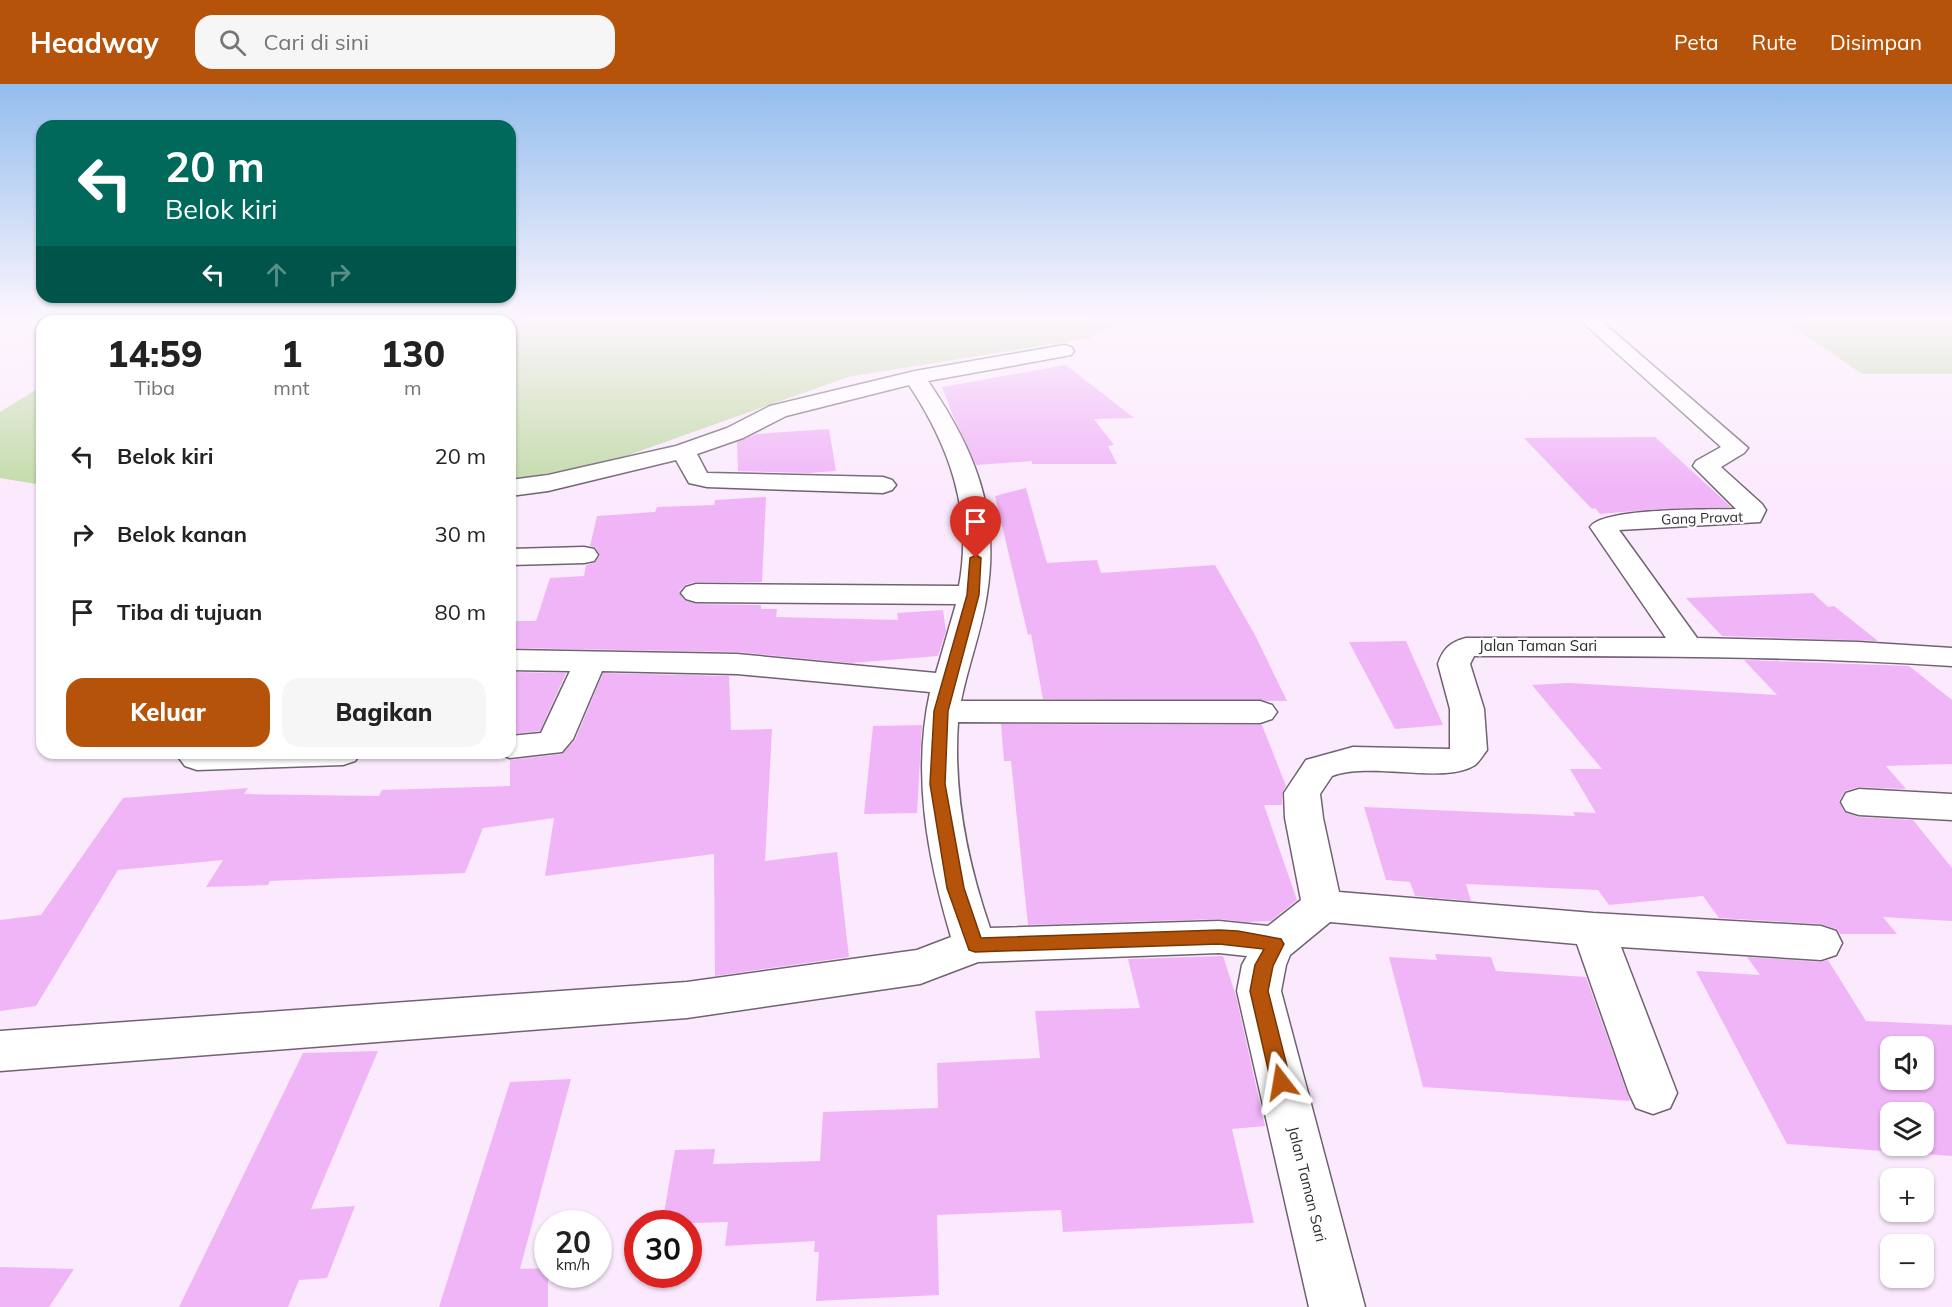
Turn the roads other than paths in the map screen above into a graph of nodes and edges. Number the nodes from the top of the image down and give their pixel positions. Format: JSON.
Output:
{"nodes":[{"id":1,"x":926,"y":375,"type":"edge"},
{"id":2,"x":1652,"y":375,"type":"edge"},
{"id":3,"x":915,"y":377,"type":"junction"},
{"id":4,"x":683,"y":451,"type":"junction"},
{"id":5,"x":883,"y":485,"type":"dead end"},
{"id":6,"x":516,"y":487,"type":"edge"},
{"id":7,"x":584,"y":555,"type":"dead end"},
{"id":8,"x":516,"y":556,"type":"edge"},
{"id":9,"x":696,"y":593,"type":"dead end"},
{"id":10,"x":973,"y":595,"type":"junction"},
{"id":11,"x":1688,"y":647,"type":"junction"},
{"id":12,"x":1952,"y":657,"type":"edge"},
{"id":13,"x":516,"y":660,"type":"edge"},
{"id":14,"x":590,"y":661,"type":"junction"},
{"id":15,"x":945,"y":697,"type":"junction"},
{"id":16,"x":1260,"y":712,"type":"dead end"},
{"id":17,"x":516,"y":747,"type":"edge"},
{"id":18,"x":1859,"y":802,"type":"dead end"},
{"id":19,"x":1952,"y":807,"type":"edge"},
{"id":20,"x":1322,"y":906,"type":"junction"},
{"id":21,"x":1593,"y":929,"type":"junction"},
{"id":22,"x":1821,"y":943,"type":"dead end"},
{"id":23,"x":1275,"y":944,"type":"junction"},
{"id":24,"x":975,"y":945,"type":"junction"},
{"id":25,"x":0,"y":1051,"type":"edge"},
{"id":26,"x":1653,"y":1093,"type":"dead end"},
{"id":27,"x":1337,"y":1307,"type":"edge"}],
"edges":[{"from":1,"to":3,"type":"street"},
{"from":2,"to":11,"type":"street","name":"Gang Pravat"},
{"from":3,"to":4,"type":"street"},
{"from":3,"to":10,"type":"street"},
{"from":4,"to":5,"type":"street"},
{"from":4,"to":6,"type":"street"},
{"from":7,"to":8,"type":"street"},
{"from":9,"to":10,"type":"street"},
{"from":10,"to":15,"type":"street"},
{"from":11,"to":12,"type":"street","name":"Jalan Taman Sari"},
{"from":11,"to":20,"type":"street","name":"Jalan Taman Sari"},
{"from":13,"to":14,"type":"street"},
{"from":14,"to":15,"type":"street"},
{"from":14,"to":17,"type":"street"},
{"from":15,"to":16,"type":"street"},
{"from":15,"to":24,"type":"street"},
{"from":18,"to":19,"type":"street"},
{"from":20,"to":21,"type":"street"},
{"from":20,"to":23,"type":"street","name":"Jalan Taman Sari"},
{"from":21,"to":22,"type":"street"},
{"from":21,"to":26,"type":"street"},
{"from":23,"to":24,"type":"street"},
{"from":23,"to":27,"type":"street","name":"Jalan Taman Sari"},
{"from":24,"to":25,"type":"street"}]}
